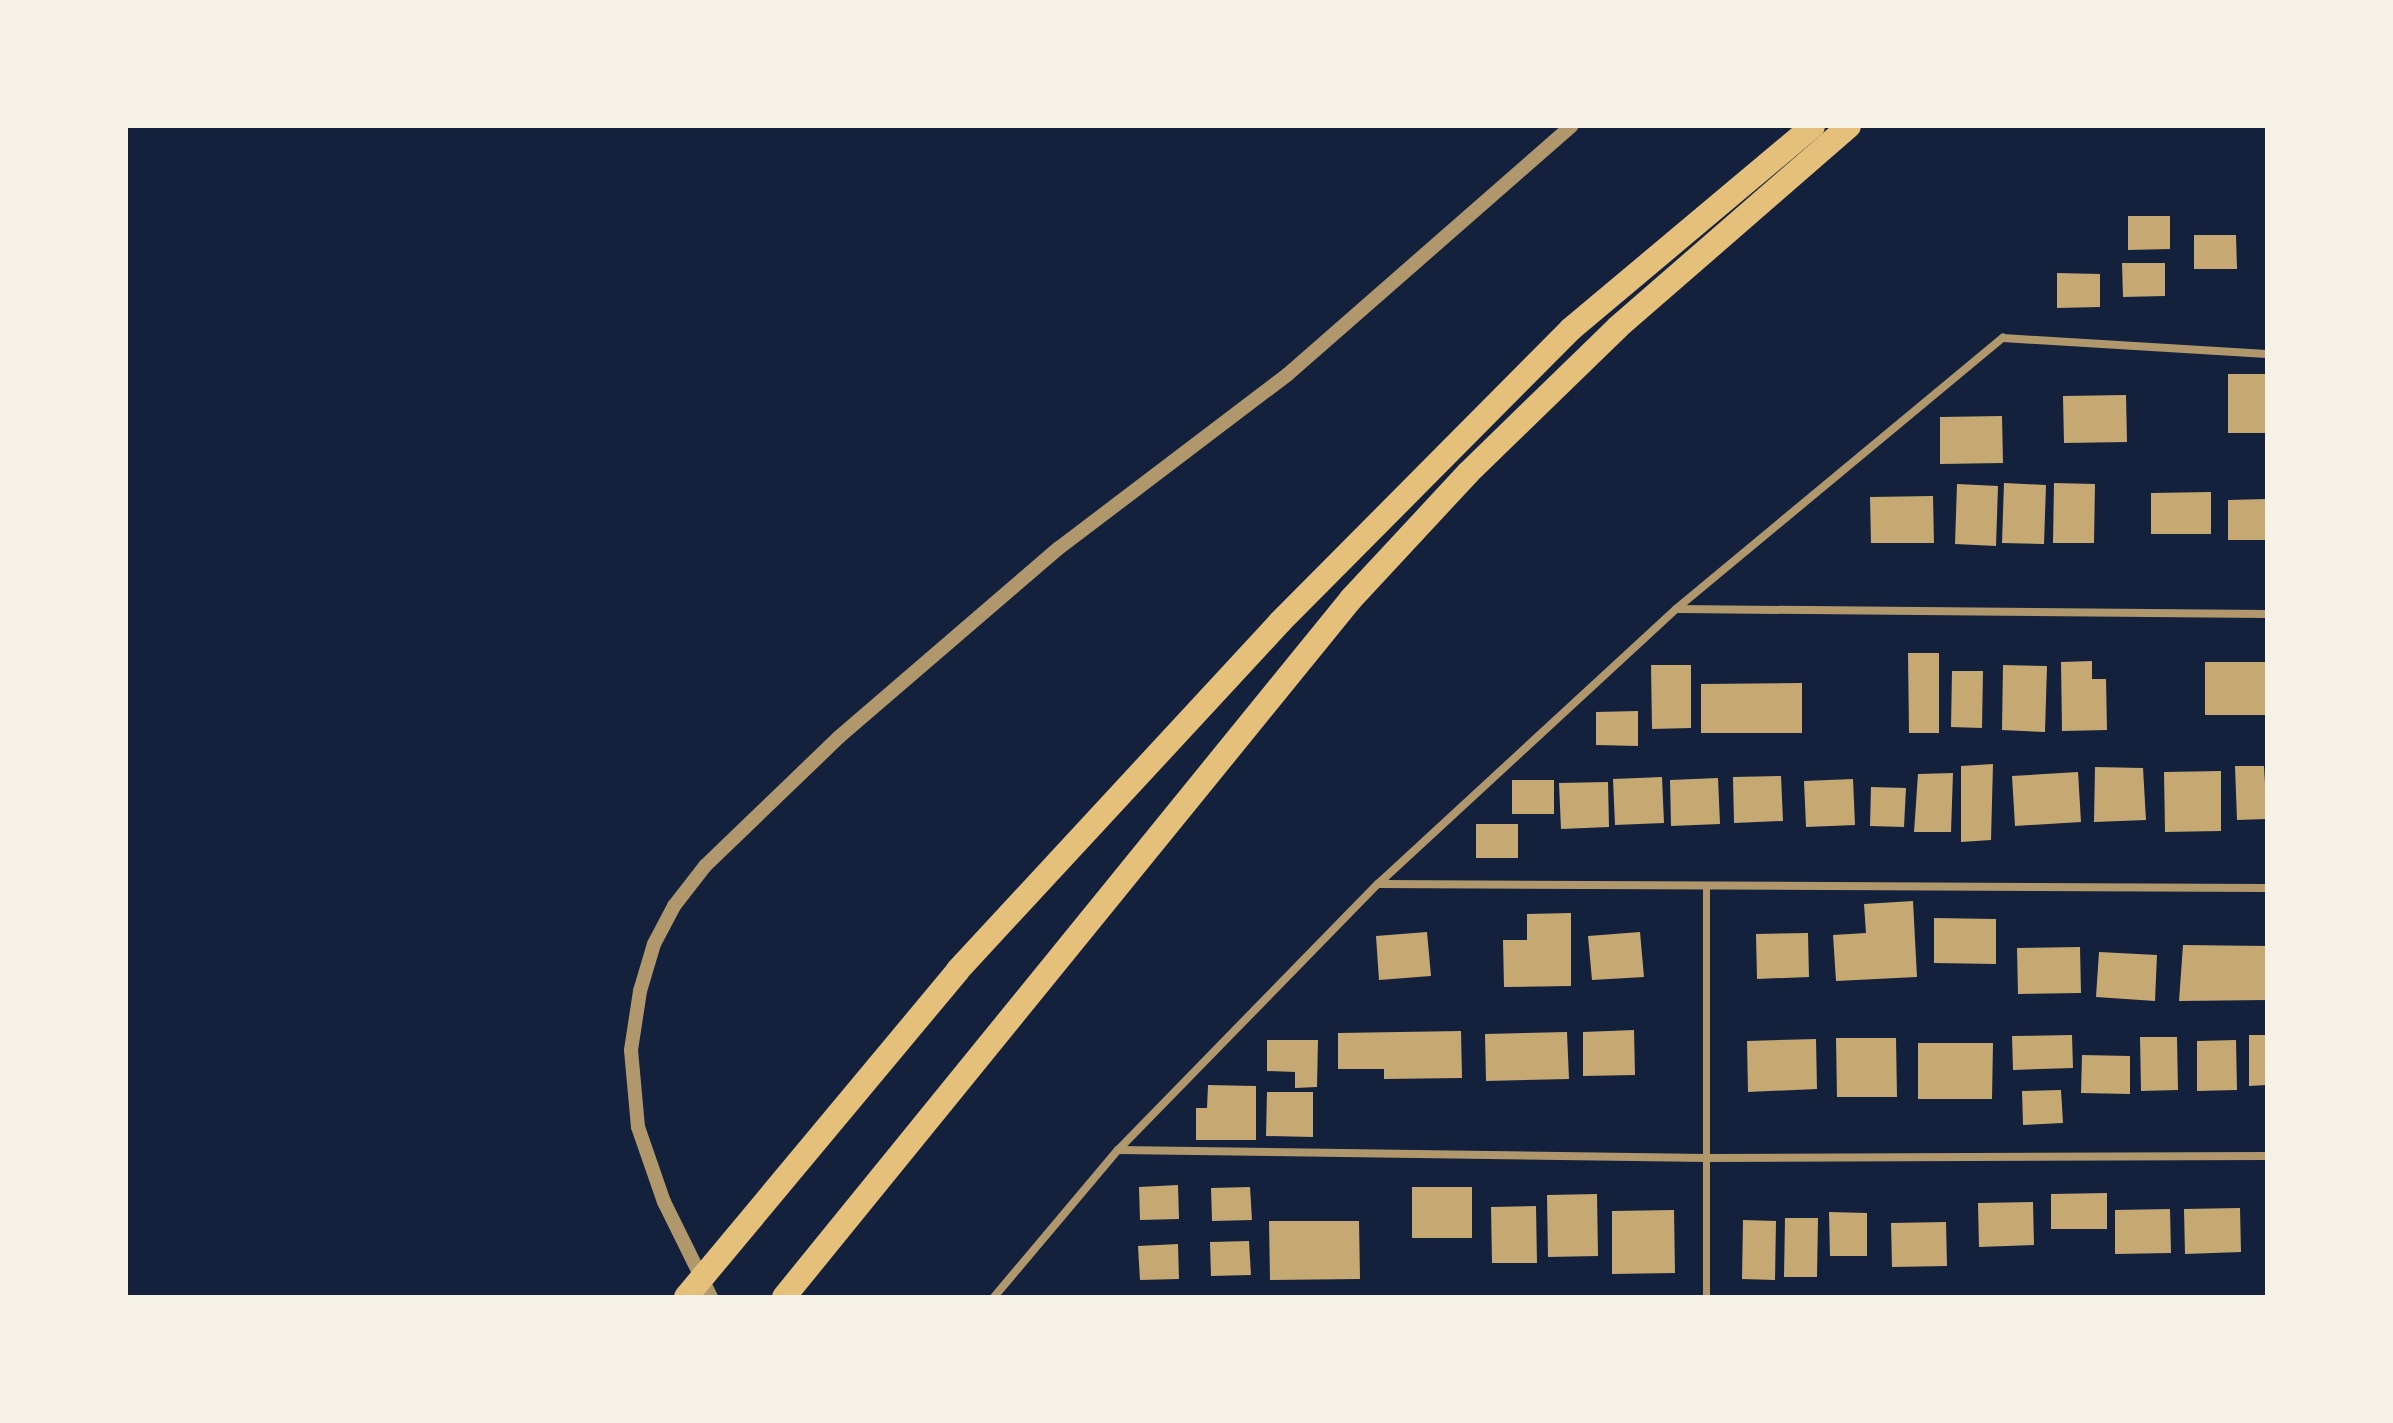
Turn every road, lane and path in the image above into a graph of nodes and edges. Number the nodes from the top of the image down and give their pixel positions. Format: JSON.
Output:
{"nodes":[{"id":1,"x":1571,"y":126,"type":"edge"},
{"id":2,"x":1813,"y":126,"type":"edge"},
{"id":3,"x":1849,"y":126,"type":"edge"},
{"id":4,"x":2267,"y":354,"type":"edge"},
{"id":5,"x":1676,"y":609,"type":"junction"},
{"id":6,"x":2267,"y":614,"type":"edge"},
{"id":7,"x":1378,"y":884,"type":"junction"},
{"id":8,"x":1706,"y":885,"type":"junction"},
{"id":9,"x":2267,"y":888,"type":"edge"},
{"id":10,"x":1118,"y":1150,"type":"junction"},
{"id":11,"x":2267,"y":1156,"type":"edge"},
{"id":12,"x":1706,"y":1158,"type":"junction"},
{"id":13,"x":686,"y":1297,"type":"edge"},
{"id":14,"x":711,"y":1297,"type":"edge"},
{"id":15,"x":784,"y":1297,"type":"edge"},
{"id":16,"x":994,"y":1297,"type":"edge"},
{"id":17,"x":1706,"y":1297,"type":"edge"}],
"edges":[{"from":1,"to":14,"type":"street"},
{"from":2,"to":13,"type":"highway"},
{"from":3,"to":15,"type":"highway"},
{"from":4,"to":5,"type":"street"},
{"from":5,"to":6,"type":"street"},
{"from":5,"to":7,"type":"street"},
{"from":7,"to":8,"type":"street"},
{"from":7,"to":10,"type":"street"},
{"from":8,"to":9,"type":"street"},
{"from":8,"to":12,"type":"street"},
{"from":10,"to":12,"type":"street"},
{"from":10,"to":16,"type":"street"},
{"from":11,"to":12,"type":"street"},
{"from":12,"to":17,"type":"street"}]}
